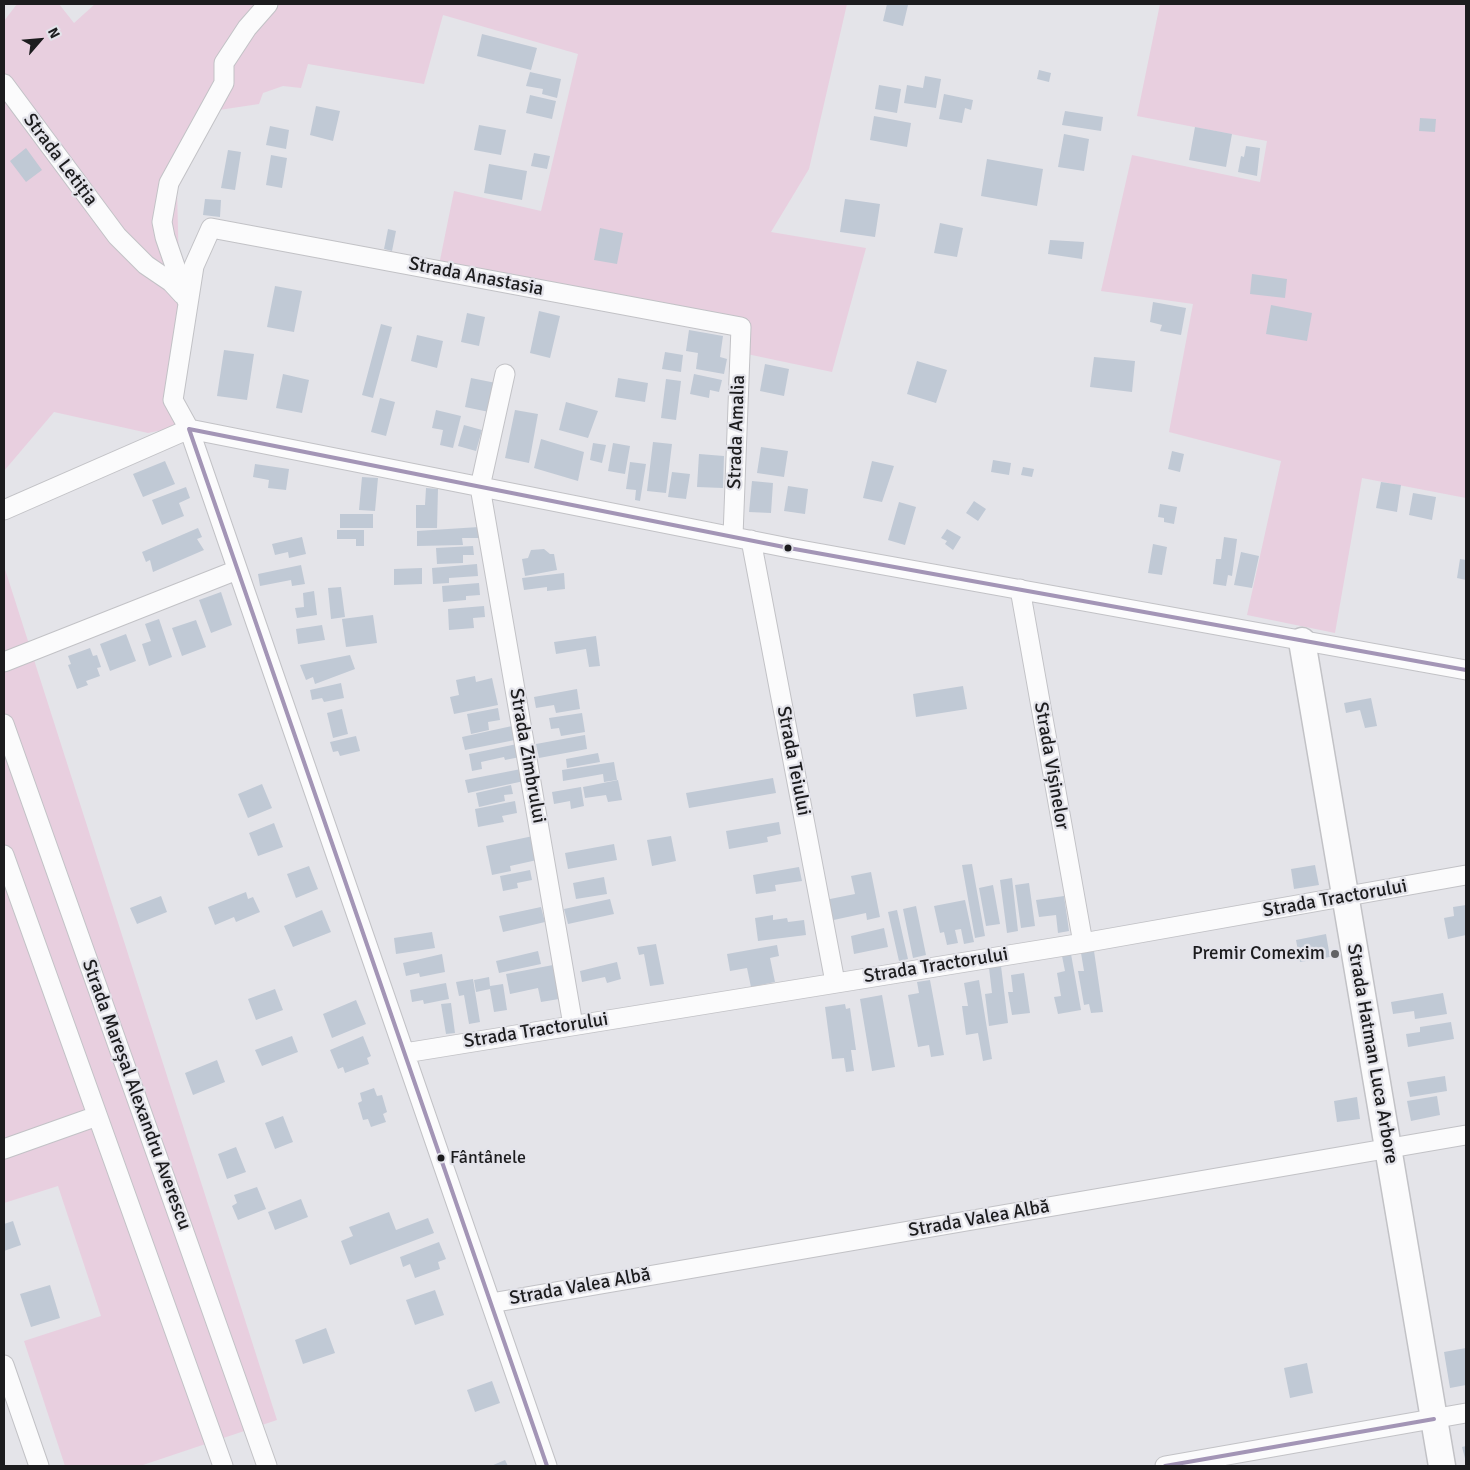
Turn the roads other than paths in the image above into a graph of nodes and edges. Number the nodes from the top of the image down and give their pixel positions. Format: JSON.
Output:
{"nodes":[{"id":1,"x":268,"y":4,"type":"edge"},
{"id":2,"x":4,"y":84,"type":"edge"},
{"id":3,"x":187,"y":301,"type":"junction"},
{"id":4,"x":741,"y":327,"type":"joint"},
{"id":5,"x":505,"y":374,"type":"dead end"},
{"id":6,"x":189,"y":429,"type":"junction"},
{"id":7,"x":480,"y":487,"type":"junction"},
{"id":8,"x":4,"y":510,"type":"edge"},
{"id":9,"x":742,"y":538,"type":"junction"},
{"id":10,"x":238,"y":570,"type":"junction"},
{"id":11,"x":1020,"y":589,"type":"junction"},
{"id":12,"x":1302,"y":641,"type":"junction"},
{"id":13,"x":4,"y":662,"type":"edge"},
{"id":14,"x":1466,"y":670,"type":"edge"},
{"id":15,"x":4,"y":724,"type":"edge"},
{"id":16,"x":4,"y":855,"type":"edge"},
{"id":17,"x":1466,"y":875,"type":"edge"},
{"id":18,"x":1345,"y":898,"type":"junction"},
{"id":19,"x":1082,"y":943,"type":"junction"},
{"id":20,"x":835,"y":982,"type":"junction"},
{"id":21,"x":573,"y":1025,"type":"junction"},
{"id":22,"x":404,"y":1052,"type":"junction"},
{"id":23,"x":97,"y":1116,"type":"junction"},
{"id":24,"x":1466,"y":1135,"type":"edge"},
{"id":25,"x":1388,"y":1148,"type":"junction"},
{"id":26,"x":4,"y":1149,"type":"edge"},
{"id":27,"x":491,"y":1303,"type":"junction"},
{"id":28,"x":4,"y":1364,"type":"edge"},
{"id":29,"x":1466,"y":1413,"type":"edge"},
{"id":30,"x":1434,"y":1419,"type":"junction"},
{"id":31,"x":39,"y":1466,"type":"edge"},
{"id":32,"x":223,"y":1466,"type":"edge"},
{"id":33,"x":267,"y":1466,"type":"edge"},
{"id":34,"x":547,"y":1466,"type":"edge"},
{"id":35,"x":1165,"y":1466,"type":"edge"},
{"id":36,"x":1442,"y":1466,"type":"edge"}],
"edges":[{"from":1,"to":3,"type":"street"},
{"from":2,"to":3,"type":"street","name":"Strada Letiția"},
{"from":3,"to":4,"type":"street","name":"Strada Anastasia"},
{"from":3,"to":6,"type":"street"},
{"from":4,"to":9,"type":"street","name":"Strada Amalia"},
{"from":5,"to":7,"type":"street"},
{"from":6,"to":7,"type":"street"},
{"from":6,"to":8,"type":"street"},
{"from":6,"to":10,"type":"street"},
{"from":7,"to":9,"type":"street"},
{"from":7,"to":21,"type":"street","name":"Strada Zimbrului"},
{"from":9,"to":11,"type":"street"},
{"from":9,"to":20,"type":"street","name":"Strada Teiului"},
{"from":10,"to":13,"type":"street"},
{"from":10,"to":22,"type":"street"},
{"from":11,"to":12,"type":"street"},
{"from":11,"to":19,"type":"street","name":"Strada Vișinelor"},
{"from":12,"to":14,"type":"street"},
{"from":12,"to":18,"type":"street","name":"Strada Hatman Luca Arbore"},
{"from":15,"to":33,"type":"street","name":"Strada Mareșal Alexandru Averescu"},
{"from":16,"to":23,"type":"street"},
{"from":17,"to":18,"type":"street","name":"Strada Tractorului"},
{"from":18,"to":19,"type":"street","name":"Strada Tractorului"},
{"from":18,"to":25,"type":"street","name":"Strada Hatman Luca Arbore"},
{"from":19,"to":20,"type":"street","name":"Strada Tractorului"},
{"from":20,"to":21,"type":"street","name":"Strada Tractorului"},
{"from":21,"to":22,"type":"street","name":"Strada Tractorului"},
{"from":22,"to":27,"type":"street"},
{"from":23,"to":26,"type":"street"},
{"from":23,"to":32,"type":"street"},
{"from":24,"to":25,"type":"street","name":"Strada Valea Albă"},
{"from":25,"to":27,"type":"street","name":"Strada Valea Albă"},
{"from":25,"to":30,"type":"street","name":"Strada Hatman Luca Arbore"},
{"from":27,"to":34,"type":"street"},
{"from":28,"to":31,"type":"street"},
{"from":29,"to":30,"type":"street"},
{"from":30,"to":35,"type":"street"},
{"from":30,"to":36,"type":"street","name":"Strada Hatman Luca Arbore"}]}
